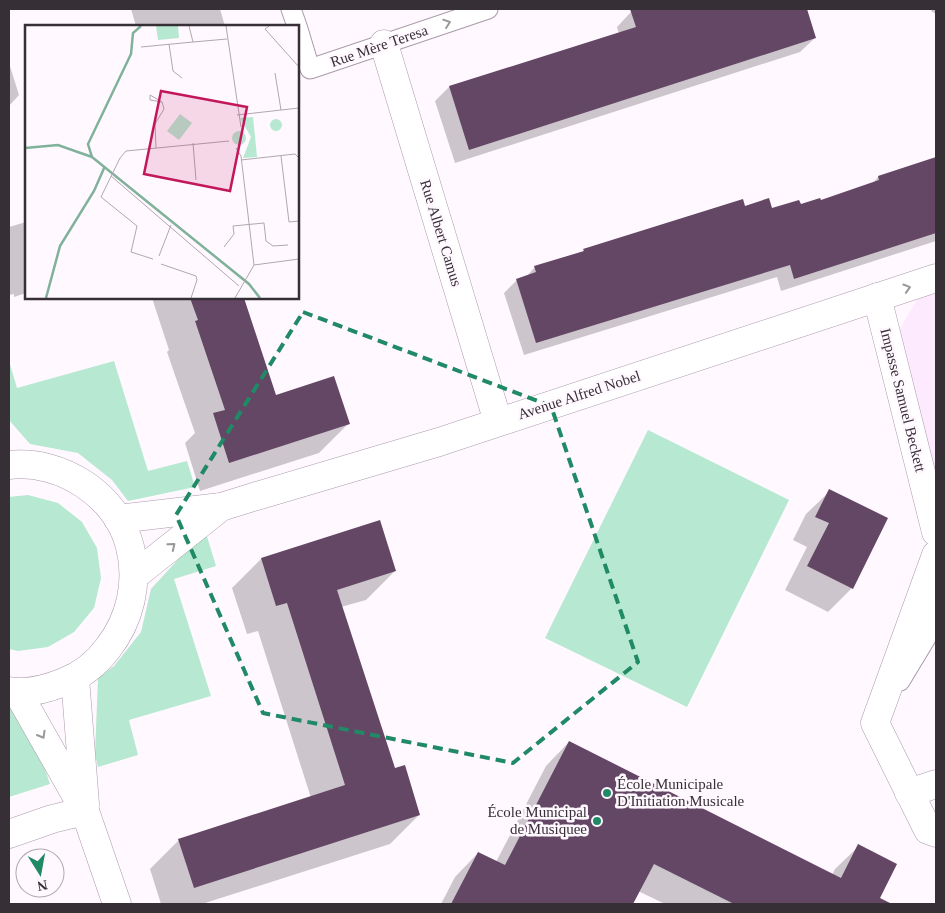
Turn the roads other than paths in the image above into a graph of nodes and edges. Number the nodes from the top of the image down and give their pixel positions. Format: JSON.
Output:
{"nodes":[{"id":1,"x":291,"y":9,"type":"edge"},
{"id":2,"x":488,"y":9,"type":"edge"},
{"id":3,"x":296,"y":25,"type":"edge"},
{"id":4,"x":299,"y":34,"type":"edge"},
{"id":5,"x":384,"y":44,"type":"junction"},
{"id":6,"x":936,"y":278,"type":"edge"},
{"id":7,"x":877,"y":297,"type":"junction"},
{"id":8,"x":498,"y":422,"type":"junction"},
{"id":9,"x":14,"y":457,"type":"edge"},
{"id":10,"x":221,"y":507,"type":"junction"},
{"id":11,"x":118,"y":519,"type":"junction"},
{"id":12,"x":936,"y":532,"type":"edge"},
{"id":13,"x":936,"y":555,"type":"edge"},
{"id":14,"x":134,"y":576,"type":"junction"},
{"id":15,"x":936,"y":603,"type":"edge"},
{"id":16,"x":75,"y":678,"type":"junction"},
{"id":17,"x":14,"y":692,"type":"edge"},
{"id":18,"x":875,"y":723,"type":"junction"},
{"id":19,"x":936,"y":784,"type":"edge"},
{"id":20,"x":909,"y":793,"type":"junction"},
{"id":21,"x":85,"y":811,"type":"junction"},
{"id":22,"x":936,"y":833,"type":"edge"},
{"id":23,"x":9,"y":834,"type":"edge"},
{"id":24,"x":117,"y":904,"type":"edge"}],
"edges":[{"from":1,"to":3,"type":"lane","name":"Rue Mère Teresa"},
{"from":5,"to":2,"type":"lane","name":"Rue Mère Teresa","one_way":true},
{"from":4,"to":5,"type":"lane","name":"Rue Mère Teresa"},
{"from":5,"to":8,"type":"street","name":"Rue Albert Camus"},
{"from":7,"to":6,"type":"street","name":"Avenue Alfred Nobel","one_way":true},
{"from":7,"to":8,"type":"street","name":"Avenue Alfred Nobel"},
{"from":7,"to":12,"type":"street","name":"Impasse Samuel Beckett"},
{"from":8,"to":10,"type":"street","name":"Avenue Alfred Nobel"},
{"from":9,"to":11,"type":"street"},
{"from":10,"to":11,"type":"street","name":"Avenue Alfred Nobel"},
{"from":14,"to":10,"type":"street","name":"Avenue Alfred Nobel","one_way":true},
{"from":11,"to":14,"type":"street"},
{"from":13,"to":18,"type":"street"},
{"from":14,"to":16,"type":"street"},
{"from":15,"to":18,"type":"lane"},
{"from":16,"to":17,"type":"street"},
{"from":16,"to":21,"type":"street"},
{"from":17,"to":21,"type":"street","one_way":true},
{"from":18,"to":20,"type":"street"},
{"from":19,"to":20,"type":"street"},
{"from":20,"to":22,"type":"street"},
{"from":21,"to":23,"type":"street"},
{"from":21,"to":24,"type":"street"}]}
